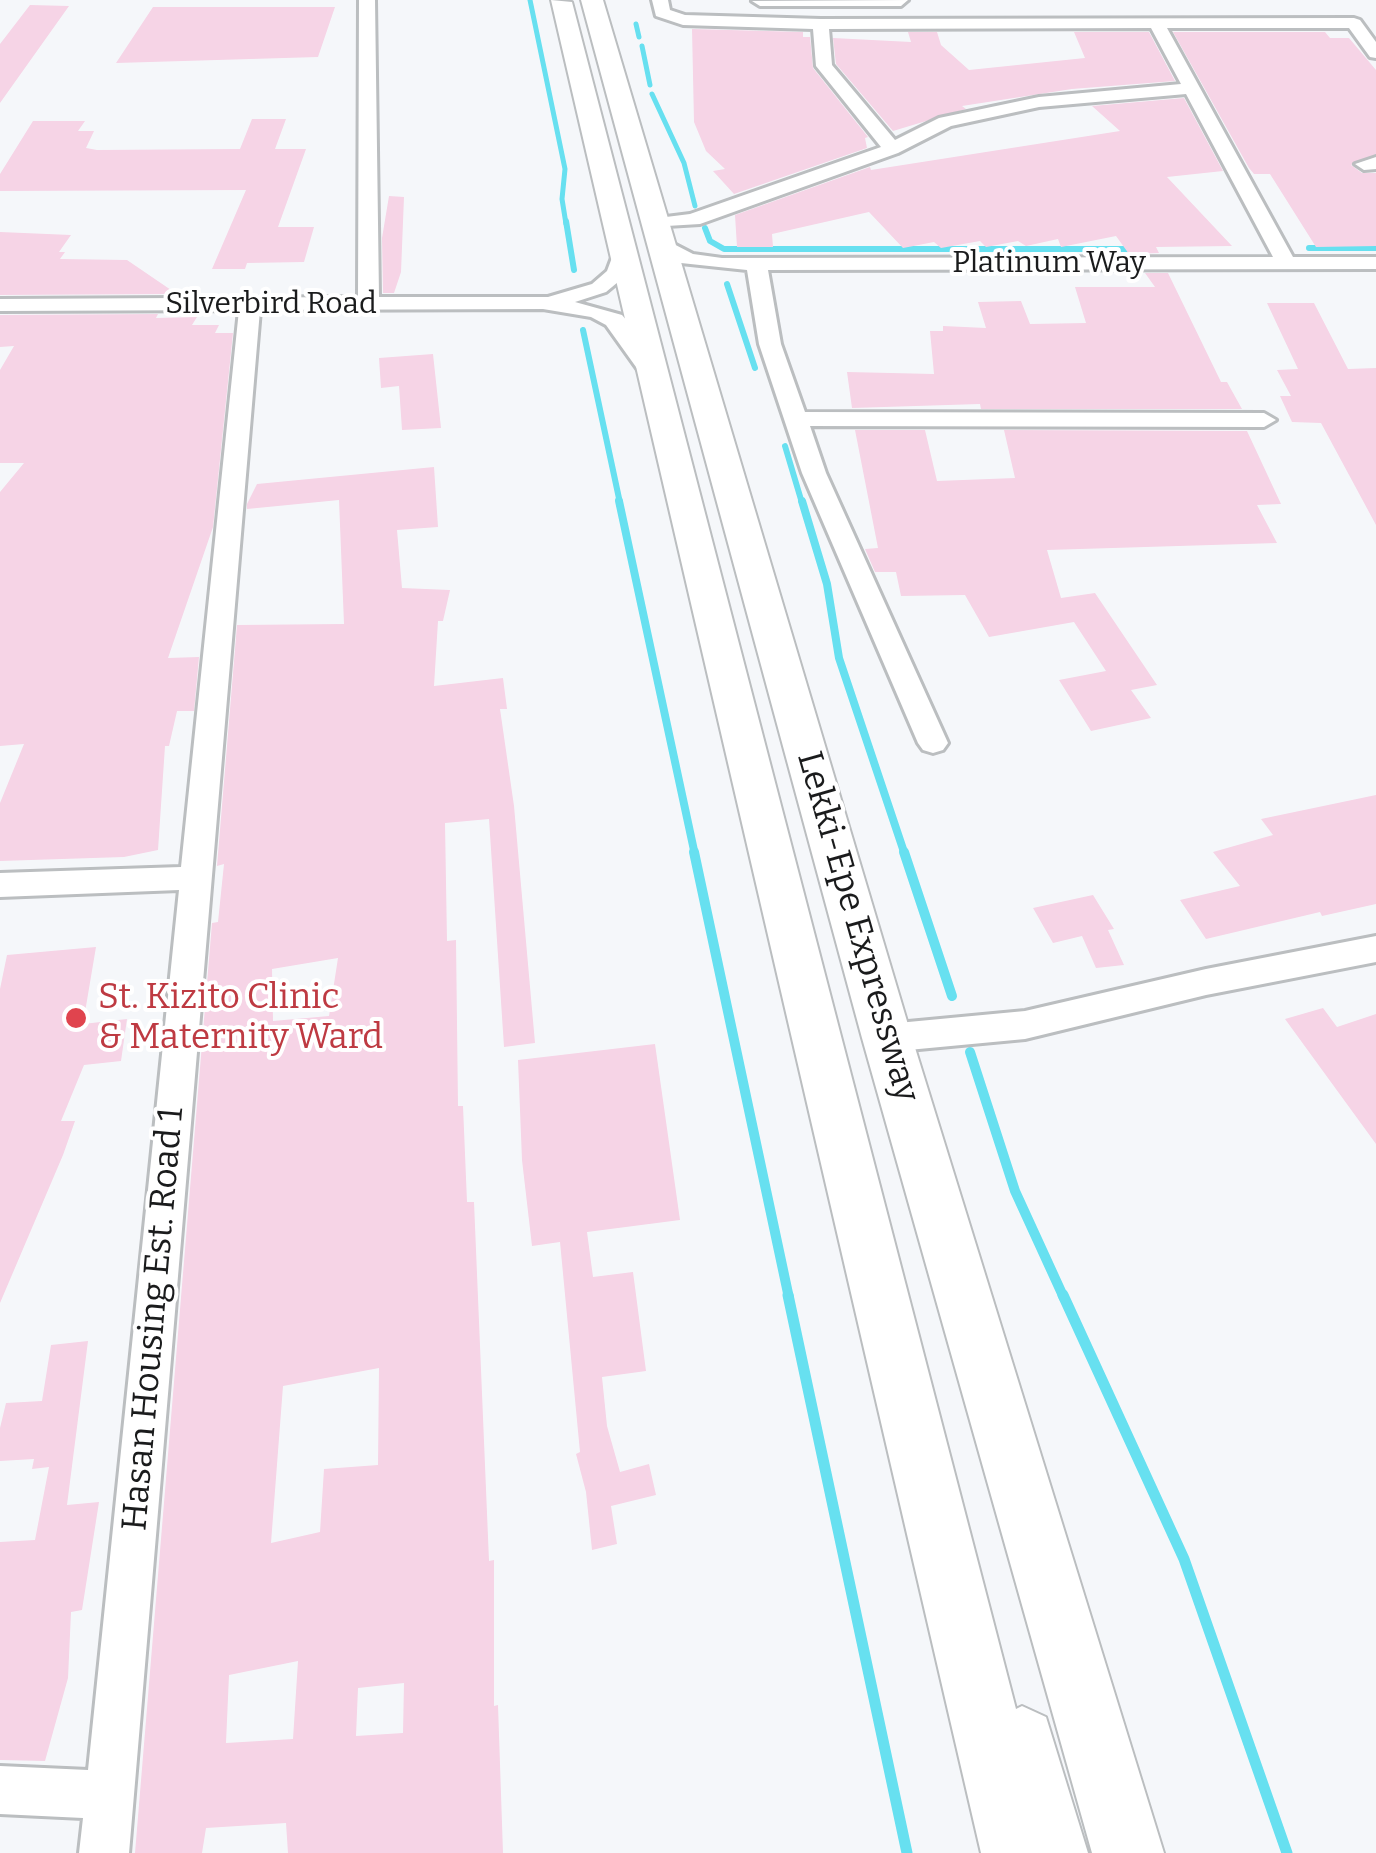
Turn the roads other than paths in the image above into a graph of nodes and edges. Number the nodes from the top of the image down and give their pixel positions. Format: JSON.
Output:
{"nodes":[{"id":1,"x":367,"y":0,"type":"edge"},
{"id":2,"x":560,"y":0,"type":"edge"},
{"id":3,"x":592,"y":0,"type":"edge"},
{"id":4,"x":733,"y":1,"type":"edge"},
{"id":5,"x":922,"y":1,"type":"edge"},
{"id":6,"x":666,"y":2,"type":"edge"},
{"id":7,"x":1356,"y":16,"type":"junction"},
{"id":8,"x":1376,"y":23,"type":"edge"},
{"id":9,"x":821,"y":24,"type":"junction"},
{"id":10,"x":1156,"y":24,"type":"junction"},
{"id":11,"x":1376,"y":53,"type":"edge"},
{"id":12,"x":1192,"y":88,"type":"junction"},
{"id":13,"x":892,"y":148,"type":"junction"},
{"id":14,"x":660,"y":234,"type":"junction"},
{"id":15,"x":623,"y":252,"type":"junction"},
{"id":16,"x":1286,"y":263,"type":"junction"},
{"id":17,"x":1376,"y":263,"type":"edge"},
{"id":18,"x":722,"y":264,"type":"junction"},
{"id":19,"x":757,"y":264,"type":"junction"},
{"id":20,"x":542,"y":304,"type":"junction"},
{"id":21,"x":0,"y":305,"type":"edge"},
{"id":22,"x":369,"y":305,"type":"junction"},
{"id":23,"x":250,"y":306,"type":"junction"},
{"id":24,"x":681,"y":307,"type":"junction"},
{"id":25,"x":649,"y":369,"type":"junction"},
{"id":26,"x":796,"y":419,"type":"junction"},
{"id":27,"x":1264,"y":420,"type":"dead end"},
{"id":28,"x":933,"y":744,"type":"dead end"},
{"id":29,"x":194,"y":878,"type":"junction"},
{"id":30,"x":0,"y":885,"type":"edge"},
{"id":31,"x":1376,"y":949,"type":"edge"},
{"id":32,"x":888,"y":1038,"type":"junction"},
{"id":33,"x":929,"y":1501,"type":"junction"},
{"id":34,"x":0,"y":1790,"type":"edge"},
{"id":35,"x":110,"y":1795,"type":"junction"},
{"id":36,"x":104,"y":1853,"type":"edge"},
{"id":37,"x":1017,"y":1853,"type":"edge"},
{"id":38,"x":1052,"y":1853,"type":"edge"},
{"id":39,"x":1128,"y":1853,"type":"edge"}],
"edges":[{"from":1,"to":22,"type":"street"},
{"from":2,"to":15,"type":"highway","name":"Lekki-Epe Expressway"},
{"from":3,"to":14,"type":"highway","name":"Lekki-Epe Expressway"},
{"from":4,"to":5,"type":"street"},
{"from":6,"to":7,"type":"street"},
{"from":6,"to":9,"type":"street"},
{"from":7,"to":8,"type":"street"},
{"from":7,"to":10,"type":"street"},
{"from":7,"to":11,"type":"street"},
{"from":9,"to":10,"type":"street"},
{"from":9,"to":13,"type":"street"},
{"from":10,"to":12,"type":"street"},
{"from":12,"to":13,"type":"street"},
{"from":12,"to":16,"type":"street"},
{"from":13,"to":14,"type":"street"},
{"from":14,"to":18,"type":"street","name":"Platinum Way"},
{"from":14,"to":24,"type":"highway","name":"Lekki-Epe Expressway"},
{"from":15,"to":20,"type":"street"},
{"from":15,"to":25,"type":"highway","name":"Lekki-Epe Expressway"},
{"from":16,"to":17,"type":"street","name":"Platinum Way"},
{"from":16,"to":19,"type":"street","name":"Platinum Way"},
{"from":18,"to":19,"type":"street","name":"Platinum Way"},
{"from":18,"to":24,"type":"street"},
{"from":19,"to":26,"type":"street"},
{"from":20,"to":22,"type":"street","name":"Silverbird Road"},
{"from":20,"to":25,"type":"street"},
{"from":21,"to":23,"type":"street","name":"Silverbird Road"},
{"from":22,"to":23,"type":"street","name":"Silverbird Road"},
{"from":23,"to":29,"type":"street","name":"Hasan Housing Est. Road 1"},
{"from":24,"to":32,"type":"highway","name":"Lekki-Epe Expressway"},
{"from":25,"to":33,"type":"highway","name":"Lekki-Epe Expressway"},
{"from":26,"to":27,"type":"street"},
{"from":26,"to":28,"type":"street"},
{"from":29,"to":30,"type":"street"},
{"from":29,"to":35,"type":"street","name":"Hasan Housing Est. Road 1"},
{"from":31,"to":32,"type":"street"},
{"from":32,"to":39,"type":"highway","name":"Lekki-Epe Expressway"},
{"from":33,"to":37,"type":"highway","name":"Lekki-Epe Expressway"},
{"from":33,"to":38,"type":"highway"},
{"from":34,"to":35,"type":"street"},
{"from":35,"to":36,"type":"street","name":"Hasan Housing Est. Road 1"}]}
